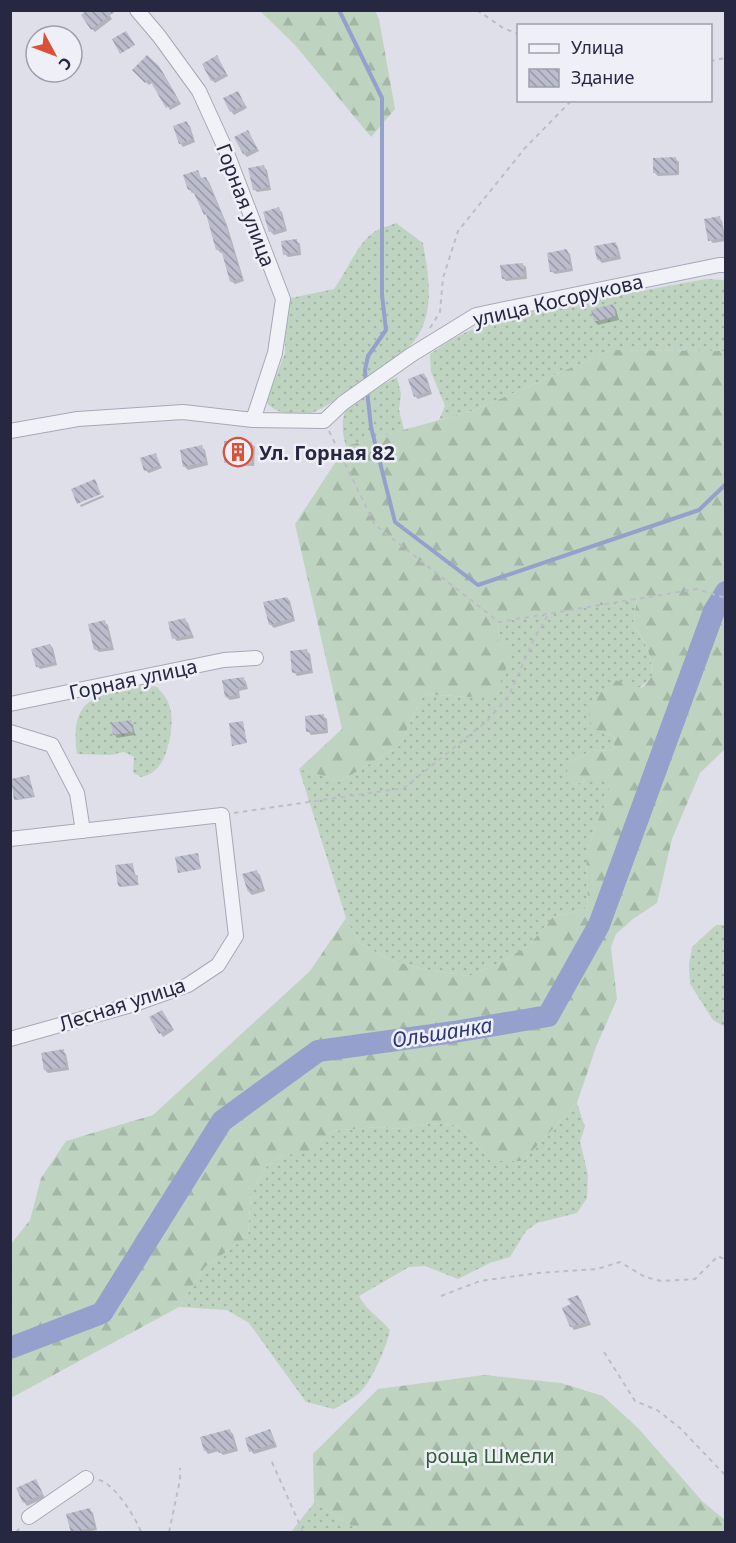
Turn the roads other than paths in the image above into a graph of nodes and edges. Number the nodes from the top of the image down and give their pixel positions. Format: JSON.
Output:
{"nodes":[{"id":1,"x":137,"y":10,"type":"edge"},
{"id":2,"x":726,"y":265,"type":"edge"},
{"id":3,"x":254,"y":420,"type":"junction"},
{"id":4,"x":10,"y":431,"type":"edge"},
{"id":5,"x":256,"y":658,"type":"dead end"},
{"id":6,"x":10,"y":704,"type":"edge"},
{"id":7,"x":10,"y":732,"type":"edge"},
{"id":8,"x":84,"y":831,"type":"junction"},
{"id":9,"x":10,"y":839,"type":"edge"},
{"id":10,"x":10,"y":1039,"type":"edge"},
{"id":11,"x":86,"y":1478,"type":"road end"},
{"id":12,"x":29,"y":1517,"type":"dead end"}],
"edges":[{"from":1,"to":3,"type":"street","name":"Горная улица"},
{"from":2,"to":3,"type":"street","name":"улица Косорукова"},
{"from":3,"to":4,"type":"street"},
{"from":5,"to":6,"type":"street","name":"Горная улица"},
{"from":7,"to":8,"type":"street"},
{"from":8,"to":9,"type":"street"},
{"from":8,"to":10,"type":"street","name":"Лесная улица"},
{"from":11,"to":12,"type":"street"}]}
